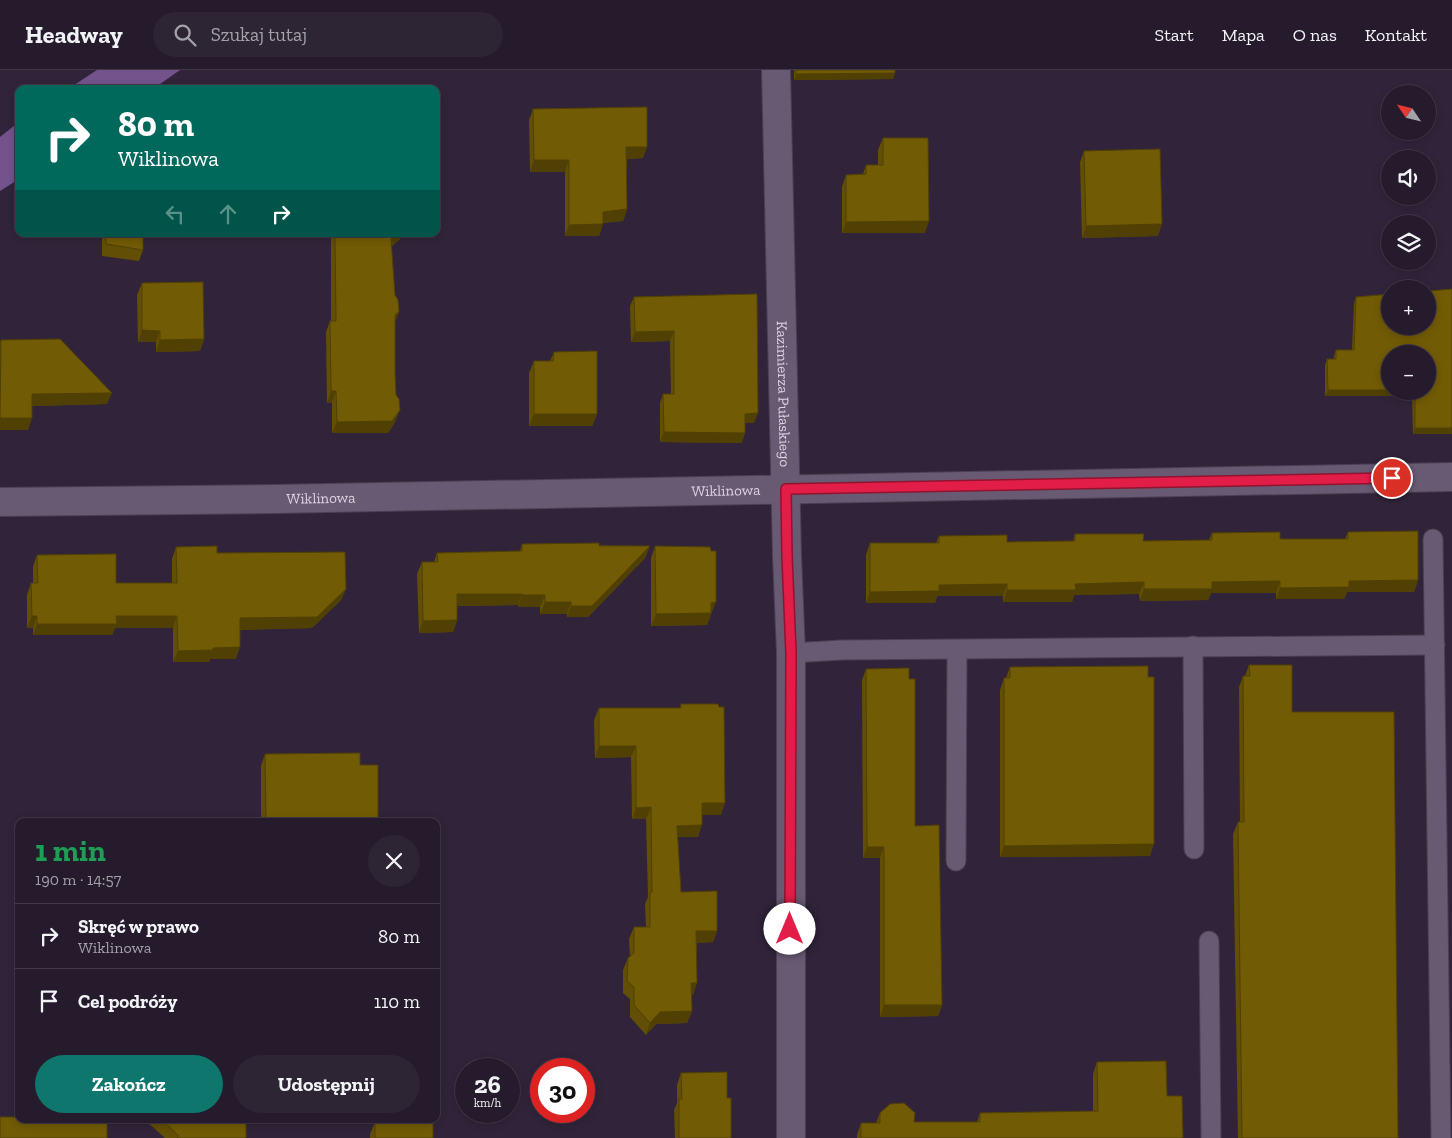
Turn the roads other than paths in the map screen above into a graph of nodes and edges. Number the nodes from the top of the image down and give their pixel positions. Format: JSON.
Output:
{"nodes":[{"id":1,"x":776,"y":70,"type":"edge"},
{"id":2,"x":1452,"y":477,"type":"edge"},
{"id":3,"x":786,"y":489,"type":"junction"},
{"id":4,"x":0,"y":502,"type":"edge"},
{"id":5,"x":1433,"y":539,"type":"dead end"},
{"id":6,"x":1435,"y":645,"type":"junction"},
{"id":7,"x":1193,"y":646,"type":"junction"},
{"id":8,"x":956,"y":650,"type":"junction"},
{"id":9,"x":791,"y":653,"type":"junction"},
{"id":10,"x":1194,"y":849,"type":"dead end"},
{"id":11,"x":956,"y":861,"type":"dead end"},
{"id":12,"x":1208,"y":941,"type":"dead end"},
{"id":13,"x":791,"y":1138,"type":"edge"},
{"id":14,"x":1212,"y":1138,"type":"edge"},
{"id":15,"x":1441,"y":1138,"type":"edge"}],
"edges":[{"from":1,"to":3,"type":"street","name":"Kazimierza Pułaskiego"},
{"from":2,"to":3,"type":"street","name":"Wiklinowa"},
{"from":3,"to":4,"type":"street","name":"Wiklinowa"},
{"from":3,"to":9,"type":"street","name":"Kazimierza Pułaskiego"},
{"from":5,"to":6,"type":"lane"},
{"from":6,"to":7,"type":"lane"},
{"from":6,"to":15,"type":"lane"},
{"from":7,"to":8,"type":"lane"},
{"from":7,"to":10,"type":"lane"},
{"from":8,"to":9,"type":"lane"},
{"from":8,"to":11,"type":"lane"},
{"from":9,"to":13,"type":"street","name":"Kazimierza Pułaskiego"},
{"from":12,"to":14,"type":"lane"}]}
